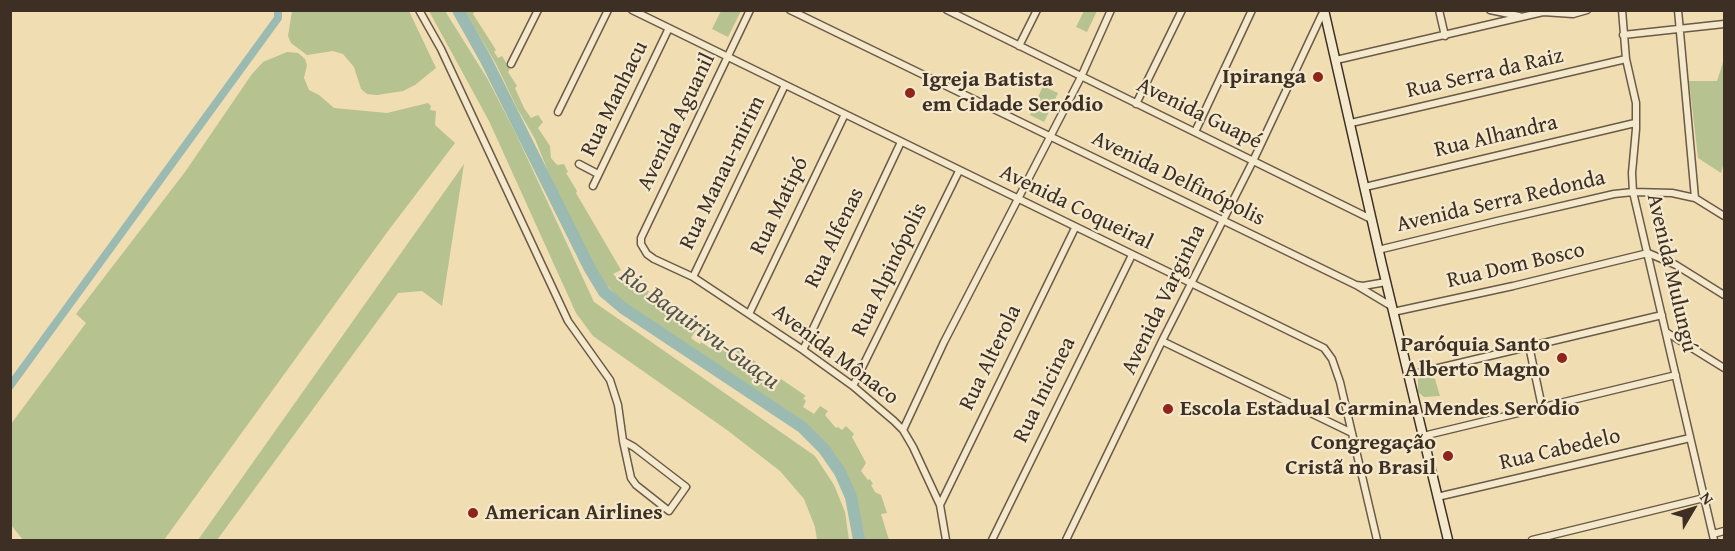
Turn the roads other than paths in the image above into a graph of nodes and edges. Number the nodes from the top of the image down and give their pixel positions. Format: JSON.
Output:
{"nodes":[{"id":1,"x":419,"y":10,"type":"edge"},
{"id":2,"x":538,"y":10,"type":"edge"},
{"id":3,"x":608,"y":10,"type":"edge"},
{"id":4,"x":632,"y":10,"type":"edge"},
{"id":5,"x":750,"y":10,"type":"edge"},
{"id":6,"x":790,"y":10,"type":"edge"},
{"id":7,"x":947,"y":10,"type":"edge"},
{"id":8,"x":968,"y":10,"type":"edge"},
{"id":9,"x":1037,"y":10,"type":"edge"},
{"id":10,"x":1111,"y":10,"type":"edge"},
{"id":11,"x":1182,"y":10,"type":"edge"},
{"id":12,"x":1252,"y":10,"type":"edge"},
{"id":13,"x":1324,"y":10,"type":"edge"},
{"id":14,"x":1439,"y":10,"type":"edge"},
{"id":15,"x":1490,"y":10,"type":"edge"},
{"id":16,"x":1587,"y":10,"type":"edge"},
{"id":17,"x":1622,"y":10,"type":"edge"},
{"id":18,"x":1678,"y":10,"type":"edge"},
{"id":19,"x":1522,"y":16,"type":"junction"},
{"id":20,"x":964,"y":19,"type":"junction"},
{"id":21,"x":1725,"y":24,"type":"edge"},
{"id":22,"x":669,"y":28,"type":"junction"},
{"id":23,"x":1679,"y":28,"type":"junction"},
{"id":24,"x":1623,"y":34,"type":"junction"},
{"id":25,"x":1445,"y":36,"type":"junction"},
{"id":26,"x":1019,"y":46,"type":"junction"},
{"id":27,"x":728,"y":57,"type":"junction"},
{"id":28,"x":1626,"y":59,"type":"junction"},
{"id":29,"x":1336,"y":60,"type":"junction"},
{"id":30,"x":511,"y":64,"type":"dead end"},
{"id":31,"x":1081,"y":77,"type":"junction"},
{"id":32,"x":785,"y":85,"type":"junction"},
{"id":33,"x":1136,"y":104,"type":"junction"},
{"id":34,"x":558,"y":112,"type":"dead end"},
{"id":35,"x":845,"y":114,"type":"junction"},
{"id":36,"x":1351,"y":123,"type":"junction"},
{"id":37,"x":1635,"y":123,"type":"junction"},
{"id":38,"x":1195,"y":132,"type":"junction"},
{"id":39,"x":1050,"y":136,"type":"junction"},
{"id":40,"x":901,"y":142,"type":"junction"},
{"id":41,"x":1253,"y":160,"type":"junction"},
{"id":42,"x":579,"y":164,"type":"dead end"},
{"id":43,"x":959,"y":171,"type":"junction"},
{"id":44,"x":598,"y":174,"type":"junction"},
{"id":45,"x":593,"y":186,"type":"dead end"},
{"id":46,"x":1365,"y":187,"type":"junction"},
{"id":47,"x":1633,"y":192,"type":"junction"},
{"id":48,"x":1695,"y":198,"type":"junction"},
{"id":49,"x":1017,"y":199,"type":"junction"},
{"id":50,"x":1725,"y":216,"type":"edge"},
{"id":51,"x":1371,"y":219,"type":"junction"},
{"id":52,"x":1223,"y":221,"type":"junction"},
{"id":53,"x":1075,"y":228,"type":"junction"},
{"id":54,"x":643,"y":249,"type":"joint"},
{"id":55,"x":1378,"y":250,"type":"junction"},
{"id":56,"x":1648,"y":253,"type":"junction"},
{"id":57,"x":1132,"y":255,"type":"junction"},
{"id":58,"x":693,"y":277,"type":"junction"},
{"id":59,"x":1386,"y":282,"type":"junction"},
{"id":60,"x":1191,"y":284,"type":"junction"},
{"id":61,"x":1356,"y":285,"type":"junction"},
{"id":62,"x":1725,"y":295,"type":"edge"},
{"id":63,"x":1392,"y":309,"type":"junction"},
{"id":64,"x":748,"y":314,"type":"junction"},
{"id":65,"x":1662,"y":315,"type":"junction"},
{"id":66,"x":1666,"y":332,"type":"junction"},
{"id":67,"x":1162,"y":341,"type":"junction"},
{"id":68,"x":1529,"y":346,"type":"junction"},
{"id":69,"x":803,"y":350,"type":"junction"},
{"id":70,"x":1725,"y":368,"type":"edge"},
{"id":71,"x":1409,"y":375,"type":"junction"},
{"id":72,"x":1676,"y":375,"type":"junction"},
{"id":73,"x":853,"y":386,"type":"junction"},
{"id":74,"x":1542,"y":407,"type":"junction"},
{"id":75,"x":903,"y":430,"type":"junction"},
{"id":76,"x":1352,"y":433,"type":"junction"},
{"id":77,"x":1424,"y":436,"type":"junction"},
{"id":78,"x":1690,"y":438,"type":"junction"},
{"id":79,"x":623,"y":441,"type":"junction"},
{"id":80,"x":1437,"y":497,"type":"junction"},
{"id":81,"x":1704,"y":498,"type":"junction"},
{"id":82,"x":940,"y":505,"type":"junction"},
{"id":83,"x":1725,"y":531,"type":"edge"},
{"id":84,"x":1713,"y":537,"type":"edge"},
{"id":85,"x":946,"y":540,"type":"edge"},
{"id":86,"x":993,"y":540,"type":"edge"},
{"id":87,"x":1066,"y":540,"type":"edge"},
{"id":88,"x":1377,"y":540,"type":"edge"},
{"id":89,"x":1448,"y":540,"type":"edge"},
{"id":90,"x":1532,"y":540,"type":"edge"}],
"edges":[{"from":1,"to":79,"type":"street"},
{"from":2,"to":30,"type":"street"},
{"from":3,"to":34,"type":"street"},
{"from":4,"to":22,"type":"street","name":"Avenida Coqueiral"},
{"from":5,"to":27,"type":"street","name":"Avenida Aguanil"},
{"from":6,"to":39,"type":"street","name":"Avenida Delfinópolis"},
{"from":7,"to":20,"type":"street","name":"Avenida Guapé"},
{"from":8,"to":20,"type":"street"},
{"from":9,"to":26,"type":"street"},
{"from":10,"to":31,"type":"street"},
{"from":11,"to":33,"type":"street"},
{"from":12,"to":38,"type":"street"},
{"from":13,"to":29,"type":"main road"},
{"from":13,"to":41,"type":"street","name":"Avenida Varginha"},
{"from":14,"to":25,"type":"street"},
{"from":15,"to":19,"type":"street"},
{"from":16,"to":19,"type":"street"},
{"from":17,"to":24,"type":"street","name":"Avenida Mulungú"},
{"from":18,"to":23,"type":"street"},
{"from":19,"to":25,"type":"street"},
{"from":20,"to":26,"type":"street","name":"Avenida Guapé"},
{"from":21,"to":23,"type":"street"},
{"from":22,"to":27,"type":"street","name":"Avenida Coqueiral"},
{"from":22,"to":44,"type":"street","name":"Rua Manhacu"},
{"from":23,"to":24,"type":"street"},
{"from":23,"to":48,"type":"street"},
{"from":24,"to":28,"type":"street","name":"Avenida Mulungú"},
{"from":25,"to":29,"type":"street"},
{"from":26,"to":31,"type":"street","name":"Avenida Guapé"},
{"from":27,"to":32,"type":"street","name":"Avenida Coqueiral"},
{"from":27,"to":54,"type":"street","name":"Avenida Aguanil"},
{"from":28,"to":36,"type":"street","name":"Rua Serra da Raiz"},
{"from":28,"to":37,"type":"street","name":"Avenida Mulungú"},
{"from":29,"to":36,"type":"main road"},
{"from":31,"to":33,"type":"street","name":"Avenida Guapé"},
{"from":31,"to":39,"type":"street"},
{"from":32,"to":35,"type":"street","name":"Avenida Coqueiral"},
{"from":32,"to":58,"type":"street","name":"Rua Manau-mirim"},
{"from":33,"to":38,"type":"street","name":"Avenida Guapé"},
{"from":35,"to":40,"type":"street","name":"Avenida Coqueiral"},
{"from":35,"to":64,"type":"street","name":"Rua Matipó"},
{"from":36,"to":46,"type":"main road"},
{"from":37,"to":46,"type":"street","name":"Rua Alhandra"},
{"from":37,"to":47,"type":"street","name":"Avenida Mulungú"},
{"from":38,"to":41,"type":"street","name":"Avenida Guapé"},
{"from":39,"to":49,"type":"street"},
{"from":39,"to":52,"type":"street","name":"Avenida Delfinópolis"},
{"from":40,"to":43,"type":"street","name":"Avenida Coqueiral"},
{"from":40,"to":69,"type":"street","name":"Rua Alfenas"},
{"from":41,"to":51,"type":"street","name":"Avenida Guapé"},
{"from":41,"to":52,"type":"street","name":"Avenida Varginha"},
{"from":42,"to":44,"type":"street"},
{"from":43,"to":49,"type":"street","name":"Avenida Coqueiral"},
{"from":43,"to":73,"type":"street","name":"Rua Alpinópolis"},
{"from":44,"to":45,"type":"street","name":"Rua Manhacu"},
{"from":46,"to":51,"type":"main road"},
{"from":47,"to":48,"type":"street","name":"Avenida Serra Redonda"},
{"from":47,"to":55,"type":"street","name":"Avenida Serra Redonda"},
{"from":47,"to":56,"type":"street","name":"Avenida Mulungú"},
{"from":48,"to":50,"type":"street"},
{"from":49,"to":53,"type":"street","name":"Avenida Coqueiral"},
{"from":49,"to":75,"type":"street"},
{"from":51,"to":55,"type":"main road"},
{"from":52,"to":60,"type":"street","name":"Avenida Varginha"},
{"from":52,"to":61,"type":"street","name":"Avenida Delfinópolis"},
{"from":53,"to":57,"type":"street","name":"Avenida Coqueiral"},
{"from":53,"to":82,"type":"street","name":"Rua Alterola"},
{"from":54,"to":58,"type":"street","name":"Avenida Mônaco"},
{"from":55,"to":59,"type":"main road"},
{"from":56,"to":62,"type":"street"},
{"from":56,"to":63,"type":"street","name":"Rua Dom Bosco"},
{"from":56,"to":65,"type":"street","name":"Avenida Mulungú"},
{"from":57,"to":60,"type":"street","name":"Avenida Coqueiral"},
{"from":57,"to":86,"type":"street","name":"Rua Inicinea"},
{"from":58,"to":64,"type":"street","name":"Avenida Mônaco"},
{"from":59,"to":61,"type":"street"},
{"from":59,"to":63,"type":"main road"},
{"from":60,"to":67,"type":"street","name":"Avenida Varginha"},
{"from":60,"to":76,"type":"street","name":"Avenida Coqueiral"},
{"from":61,"to":63,"type":"street","name":"Avenida Delfinópolis"},
{"from":63,"to":71,"type":"main road"},
{"from":64,"to":69,"type":"street","name":"Avenida Mônaco"},
{"from":65,"to":66,"type":"street","name":"Avenida Mulungú"},
{"from":65,"to":68,"type":"street"},
{"from":66,"to":70,"type":"street"},
{"from":66,"to":72,"type":"street","name":"Avenida Mulungú"},
{"from":67,"to":76,"type":"street"},
{"from":67,"to":87,"type":"street","name":"Avenida Varginha"},
{"from":68,"to":71,"type":"street"},
{"from":68,"to":74,"type":"street"},
{"from":69,"to":73,"type":"street","name":"Avenida Mônaco"},
{"from":71,"to":77,"type":"main road"},
{"from":72,"to":74,"type":"street"},
{"from":72,"to":78,"type":"street","name":"Avenida Mulungú"},
{"from":73,"to":75,"type":"street","name":"Avenida Mônaco"},
{"from":74,"to":77,"type":"street"},
{"from":75,"to":82,"type":"street","name":"Avenida Mônaco"},
{"from":76,"to":88,"type":"street","name":"Avenida Coqueiral"},
{"from":77,"to":80,"type":"main road"},
{"from":78,"to":80,"type":"street","name":"Rua Cabedelo"},
{"from":78,"to":81,"type":"street","name":"Avenida Mulungú"},
{"from":79,"to":79,"type":"street"},
{"from":80,"to":89,"type":"main road"},
{"from":81,"to":84,"type":"street","name":"Avenida Mulungú"},
{"from":81,"to":90,"type":"street"},
{"from":82,"to":85,"type":"street","name":"Avenida Mônaco"},
{"from":83,"to":84,"type":"street"}]}
